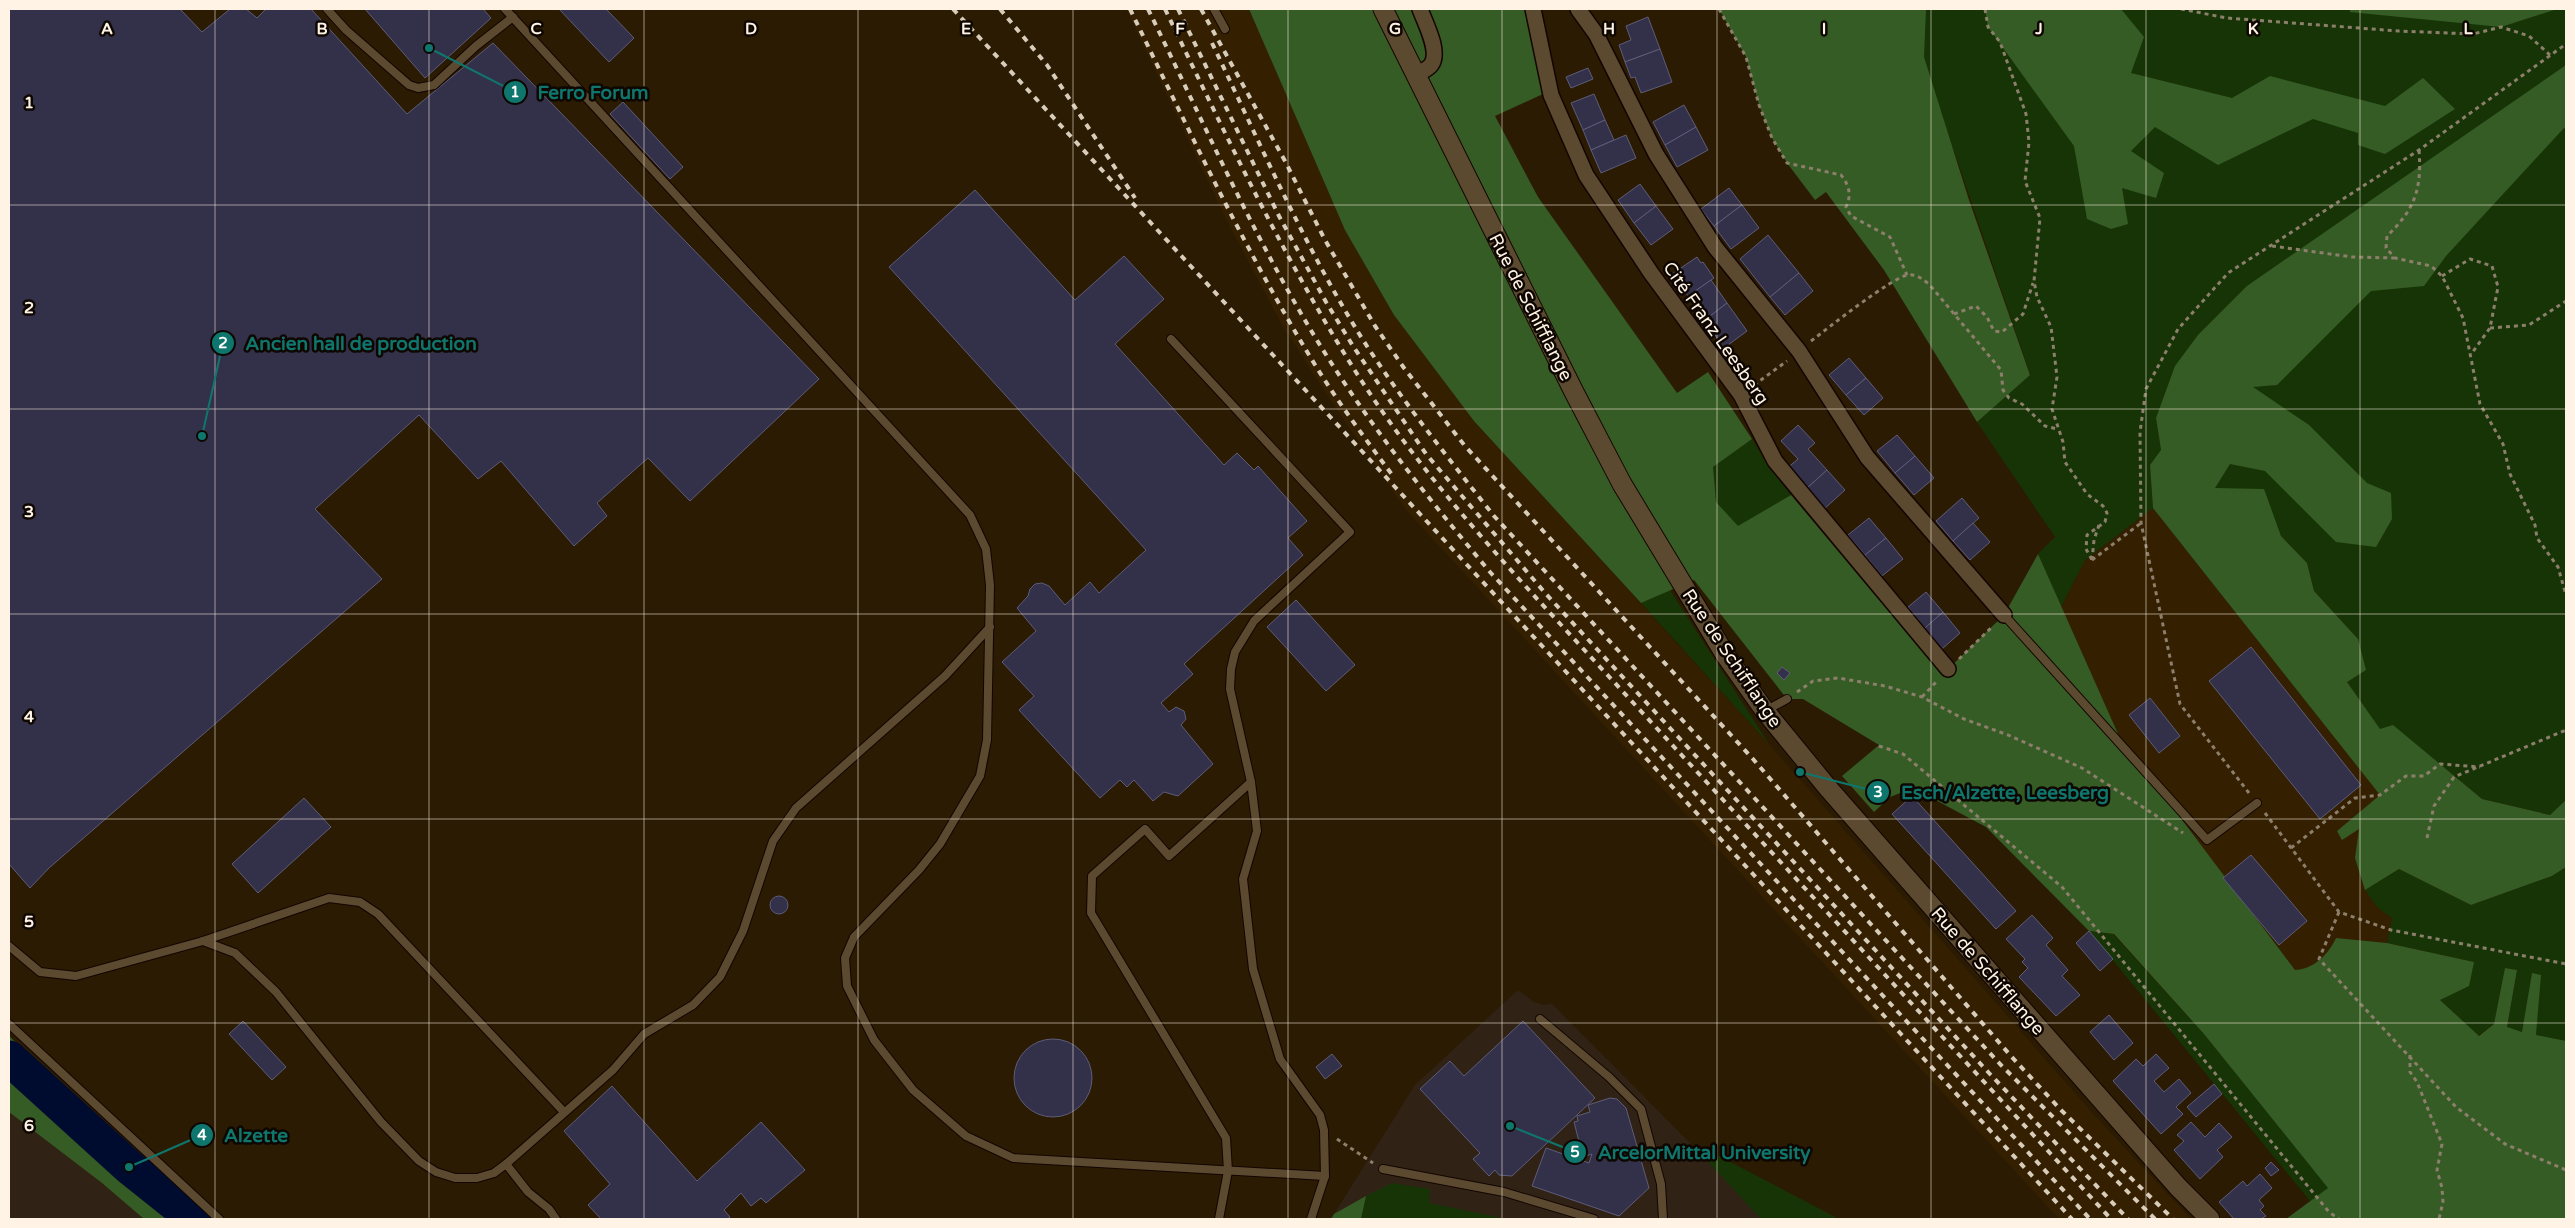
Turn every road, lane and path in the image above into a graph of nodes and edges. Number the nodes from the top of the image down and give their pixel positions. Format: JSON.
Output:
{"nodes":[{"id":1,"x":327,"y":9,"type":"edge"},
{"id":2,"x":505,"y":9,"type":"edge"},
{"id":3,"x":1214,"y":9,"type":"edge"},
{"id":4,"x":1383,"y":9,"type":"edge"},
{"id":5,"x":1420,"y":9,"type":"edge"},
{"id":6,"x":1533,"y":9,"type":"edge"},
{"id":7,"x":1578,"y":9,"type":"edge"},
{"id":8,"x":1719,"y":9,"type":"edge"},
{"id":9,"x":1984,"y":9,"type":"edge"},
{"id":10,"x":2181,"y":9,"type":"edge"},
{"id":11,"x":512,"y":17,"type":"junction"},
{"id":12,"x":1225,"y":28,"type":"dead end"},
{"id":13,"x":2566,"y":44,"type":"edge"},
{"id":14,"x":2550,"y":55,"type":"junction"},
{"id":15,"x":1414,"y":75,"type":"junction"},
{"id":16,"x":2419,"y":150,"type":"junction"},
{"id":17,"x":2272,"y":246,"type":"junction"},
{"id":18,"x":2394,"y":258,"type":"junction"},
{"id":19,"x":1907,"y":275,"type":"junction"},
{"id":20,"x":2442,"y":276,"type":"junction"},
{"id":21,"x":2034,"y":281,"type":"junction"},
{"id":22,"x":2566,"y":301,"type":"edge"},
{"id":23,"x":1954,"y":314,"type":"junction"},
{"id":24,"x":1827,"y":328,"type":"dead end"},
{"id":25,"x":2490,"y":328,"type":"junction"},
{"id":26,"x":1171,"y":339,"type":"dead end"},
{"id":27,"x":2472,"y":353,"type":"junction"},
{"id":28,"x":1776,"y":369,"type":"dead end"},
{"id":29,"x":1741,"y":395,"type":"junction"},
{"id":30,"x":2057,"y":429,"type":"junction"},
{"id":31,"x":2141,"y":524,"type":"junction"},
{"id":32,"x":2099,"y":525,"type":"junction"},
{"id":33,"x":2092,"y":560,"type":"junction"},
{"id":34,"x":2566,"y":595,"type":"edge"},
{"id":35,"x":2004,"y":615,"type":"junction"},
{"id":36,"x":990,"y":627,"type":"junction"},
{"id":37,"x":1971,"y":647,"type":"dead end"},
{"id":38,"x":1948,"y":669,"type":"dead end"},
{"id":39,"x":1787,"y":699,"type":"joint"},
{"id":40,"x":1765,"y":711,"type":"junction"},
{"id":41,"x":2566,"y":730,"type":"edge"},
{"id":42,"x":1879,"y":746,"type":"dead end"},
{"id":43,"x":2480,"y":767,"type":"junction"},
{"id":44,"x":1251,"y":782,"type":"junction"},
{"id":45,"x":2256,"y":803,"type":"junction"},
{"id":46,"x":2427,"y":838,"type":"dead end"},
{"id":47,"x":2207,"y":840,"type":"junction"},
{"id":48,"x":2291,"y":848,"type":"junction"},
{"id":49,"x":2339,"y":912,"type":"junction"},
{"id":50,"x":203,"y":941,"type":"junction"},
{"id":51,"x":9,"y":946,"type":"edge"},
{"id":52,"x":2566,"y":964,"type":"edge"},
{"id":53,"x":1540,"y":1019,"type":"dead end"},
{"id":54,"x":9,"y":1024,"type":"edge"},
{"id":55,"x":2410,"y":1054,"type":"junction"},
{"id":56,"x":564,"y":1112,"type":"junction"},
{"id":57,"x":1324,"y":1130,"type":"junction"},
{"id":58,"x":506,"y":1164,"type":"junction"},
{"id":59,"x":1383,"y":1170,"type":"joint"},
{"id":60,"x":2566,"y":1170,"type":"edge"},
{"id":61,"x":1228,"y":1171,"type":"junction"},
{"id":62,"x":1325,"y":1176,"type":"junction"},
{"id":63,"x":219,"y":1219,"type":"edge"},
{"id":64,"x":556,"y":1219,"type":"edge"},
{"id":65,"x":1219,"y":1219,"type":"edge"},
{"id":66,"x":1311,"y":1219,"type":"edge"},
{"id":67,"x":1594,"y":1219,"type":"edge"},
{"id":68,"x":1663,"y":1219,"type":"edge"},
{"id":69,"x":2210,"y":1219,"type":"edge"},
{"id":70,"x":2339,"y":1219,"type":"edge"},
{"id":71,"x":2439,"y":1219,"type":"edge"}],
"edges":[{"from":1,"to":11,"type":"lane"},
{"from":2,"to":11,"type":"lane"},
{"from":3,"to":12,"type":"lane"},
{"from":4,"to":15,"type":"street","name":"Rue de Schifflange"},
{"from":5,"to":15,"type":"street"},
{"from":6,"to":29,"type":"street","name":"Cité Franz Leesberg"},
{"from":7,"to":35,"type":"street"},
{"from":8,"to":19,"type":"path"},
{"from":9,"to":21,"type":"path"},
{"from":10,"to":14,"type":"path"},
{"from":11,"to":36,"type":"lane"},
{"from":13,"to":14,"type":"path"},
{"from":14,"to":16,"type":"path"},
{"from":15,"to":40,"type":"street","name":"Rue de Schifflange"},
{"from":16,"to":17,"type":"path"},
{"from":16,"to":18,"type":"path"},
{"from":17,"to":18,"type":"path"},
{"from":17,"to":31,"type":"path"},
{"from":18,"to":20,"type":"path"},
{"from":19,"to":23,"type":"path"},
{"from":19,"to":24,"type":"path"},
{"from":20,"to":25,"type":"path"},
{"from":20,"to":27,"type":"path"},
{"from":21,"to":23,"type":"path"},
{"from":21,"to":30,"type":"path"},
{"from":22,"to":25,"type":"path"},
{"from":23,"to":30,"type":"path"},
{"from":25,"to":27,"type":"path"},
{"from":26,"to":44,"type":"lane"},
{"from":27,"to":34,"type":"path"},
{"from":28,"to":29,"type":"path"},
{"from":29,"to":38,"type":"street","name":"Cité Franz Leesberg"},
{"from":30,"to":32,"type":"path"},
{"from":31,"to":33,"type":"path"},
{"from":31,"to":45,"type":"path"},
{"from":32,"to":33,"type":"path"},
{"from":32,"to":33,"type":"path"},
{"from":35,"to":37,"type":"path"},
{"from":35,"to":47,"type":"lane"},
{"from":36,"to":56,"type":"lane"},
{"from":36,"to":61,"type":"lane"},
{"from":39,"to":40,"type":"lane"},
{"from":39,"to":47,"type":"path"},
{"from":40,"to":69,"type":"street","name":"Rue de Schifflange"},
{"from":41,"to":43,"type":"path"},
{"from":42,"to":70,"type":"path"},
{"from":43,"to":46,"type":"path"},
{"from":43,"to":48,"type":"path"},
{"from":44,"to":57,"type":"lane"},
{"from":44,"to":61,"type":"lane"},
{"from":45,"to":47,"type":"lane"},
{"from":45,"to":48,"type":"path"},
{"from":48,"to":49,"type":"path"},
{"from":49,"to":52,"type":"path"},
{"from":49,"to":55,"type":"path"},
{"from":50,"to":51,"type":"lane"},
{"from":50,"to":56,"type":"lane"},
{"from":50,"to":58,"type":"lane"},
{"from":53,"to":68,"type":"lane"},
{"from":54,"to":63,"type":"lane"},
{"from":55,"to":60,"type":"path"},
{"from":55,"to":71,"type":"path"},
{"from":56,"to":58,"type":"lane"},
{"from":57,"to":59,"type":"path"},
{"from":57,"to":62,"type":"lane"},
{"from":58,"to":64,"type":"lane"},
{"from":59,"to":67,"type":"lane"},
{"from":61,"to":62,"type":"lane"},
{"from":61,"to":65,"type":"lane"},
{"from":62,"to":66,"type":"lane"}]}
